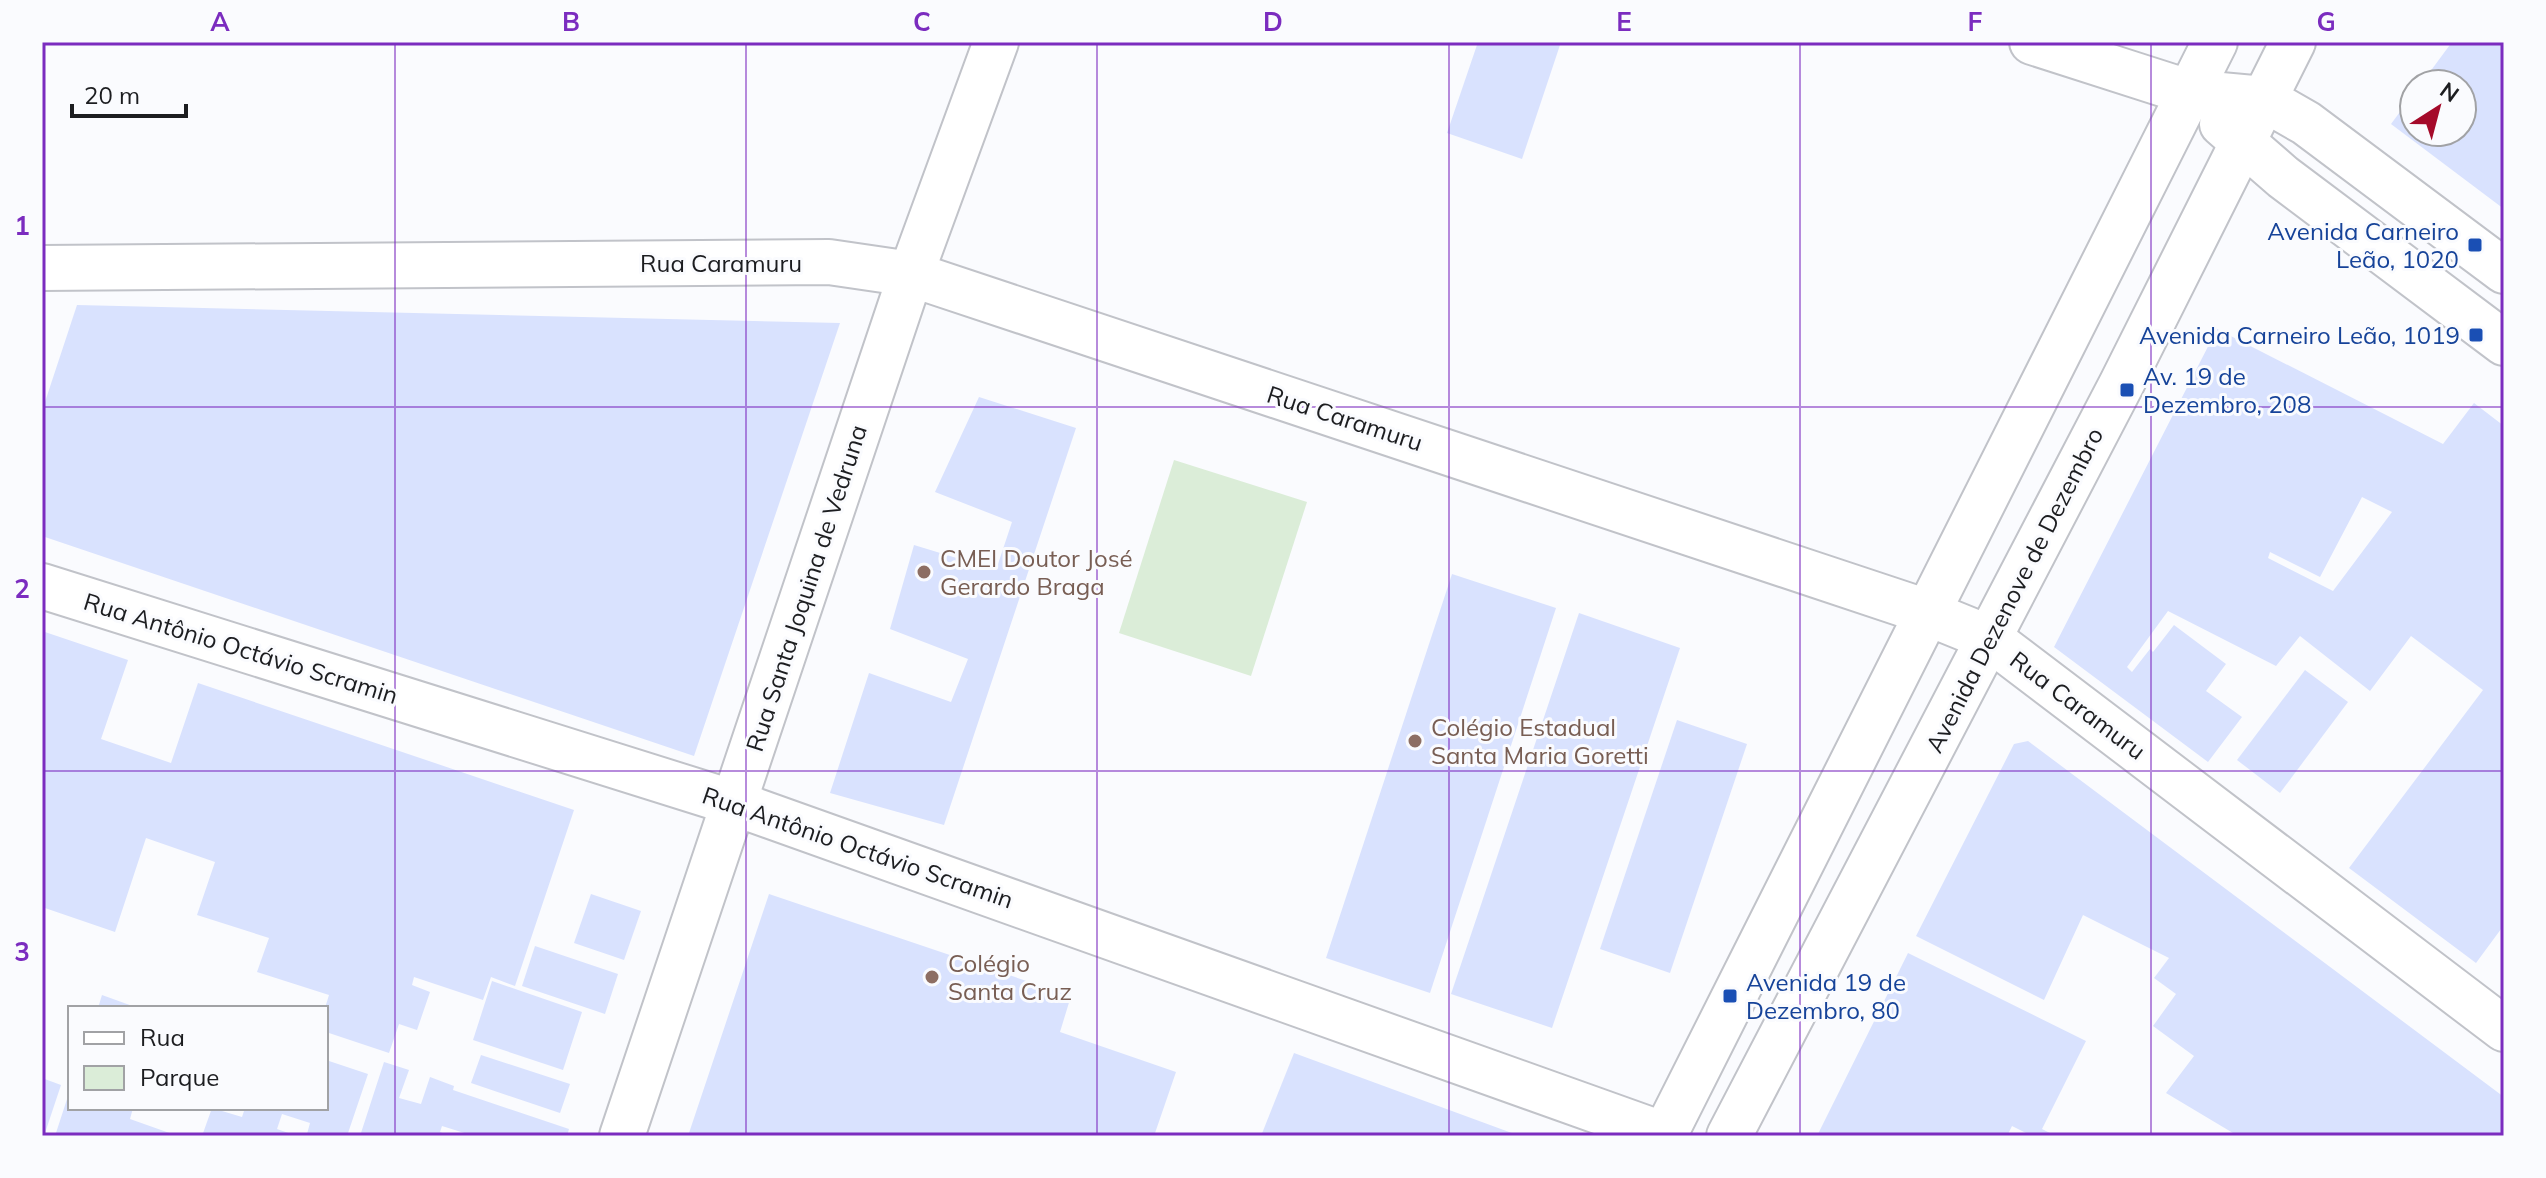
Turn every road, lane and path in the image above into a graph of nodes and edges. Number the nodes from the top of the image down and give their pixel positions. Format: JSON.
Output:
{"nodes":[{"id":1,"x":996,"y":42,"type":"edge"},
{"id":2,"x":2032,"y":42,"type":"edge"},
{"id":3,"x":2215,"y":42,"type":"edge"},
{"id":4,"x":2293,"y":42,"type":"edge"},
{"id":5,"x":2188,"y":92,"type":"junction"},
{"id":6,"x":2264,"y":99,"type":"junction"},
{"id":7,"x":2242,"y":144,"type":"junction"},
{"id":8,"x":42,"y":268,"type":"edge"},
{"id":9,"x":2504,"y":271,"type":"edge"},
{"id":10,"x":911,"y":274,"type":"junction"},
{"id":11,"x":2504,"y":343,"type":"edge"},
{"id":12,"x":42,"y":586,"type":"edge"},
{"id":13,"x":1929,"y":613,"type":"junction"},
{"id":14,"x":1989,"y":638,"type":"junction"},
{"id":15,"x":734,"y":803,"type":"junction"},
{"id":16,"x":2504,"y":1029,"type":"edge"},
{"id":17,"x":622,"y":1136,"type":"edge"},
{"id":18,"x":1664,"y":1136,"type":"edge"},
{"id":19,"x":1729,"y":1136,"type":"edge"}],
"edges":[{"from":1,"to":10,"type":"street","name":"Rua Santa Joquina de Vedruna"},
{"from":2,"to":5,"type":"street"},
{"from":3,"to":5,"type":"street"},
{"from":4,"to":6,"type":"street","name":"Avenida Dezenove de Dezembro"},
{"from":5,"to":6,"type":"street"},
{"from":5,"to":7,"type":"street"},
{"from":5,"to":13,"type":"street"},
{"from":6,"to":7,"type":"street","name":"Avenida Dezenove de Dezembro"},
{"from":6,"to":9,"type":"street"},
{"from":7,"to":11,"type":"street"},
{"from":7,"to":14,"type":"street","name":"Avenida Dezenove de Dezembro"},
{"from":8,"to":10,"type":"street","name":"Rua Caramuru"},
{"from":10,"to":13,"type":"street","name":"Rua Caramuru"},
{"from":10,"to":15,"type":"street","name":"Rua Santa Joquina de Vedruna"},
{"from":12,"to":15,"type":"street","name":"Rua Antônio Octávio Scramin"},
{"from":13,"to":14,"type":"street","name":"Rua Caramuru"},
{"from":13,"to":18,"type":"street"},
{"from":14,"to":16,"type":"street","name":"Rua Caramuru"},
{"from":14,"to":19,"type":"street","name":"Avenida Dezenove de Dezembro"},
{"from":15,"to":17,"type":"street","name":"Rua Santa Joquina de Vedruna"},
{"from":15,"to":18,"type":"street","name":"Rua Antônio Octávio Scramin"}]}
